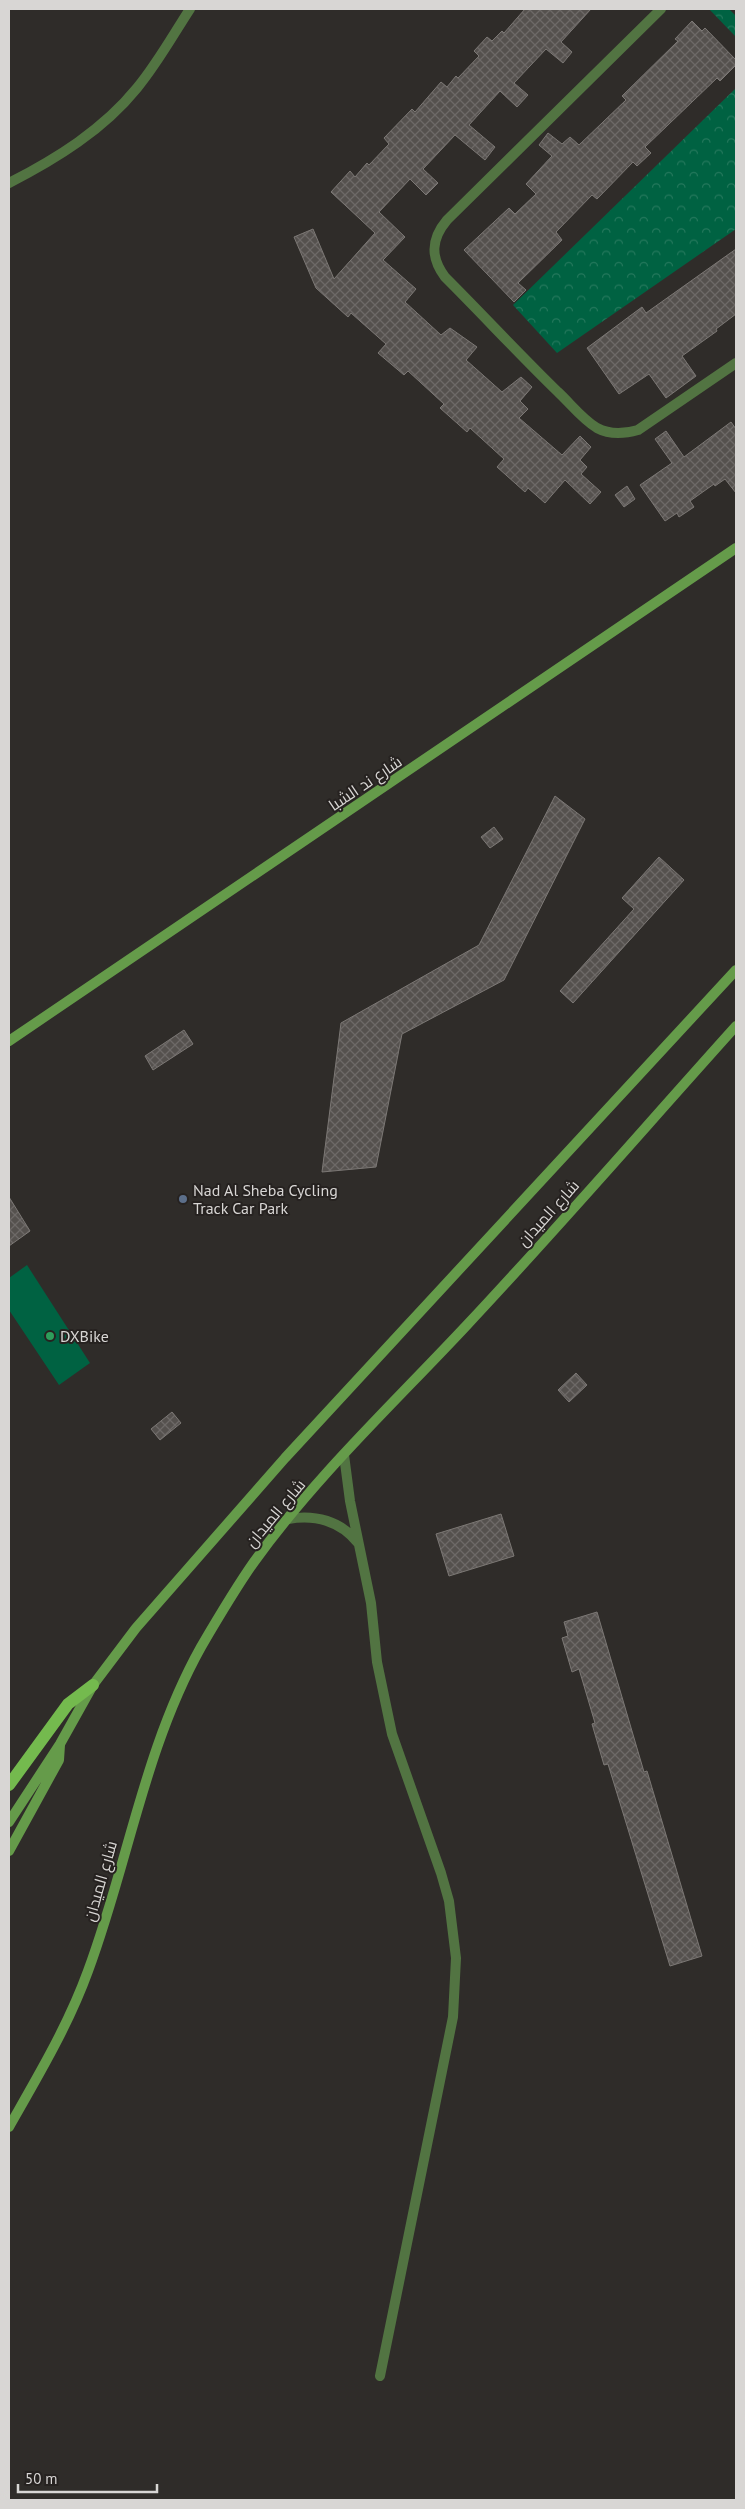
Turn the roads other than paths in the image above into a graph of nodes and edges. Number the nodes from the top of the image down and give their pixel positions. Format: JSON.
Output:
{"nodes":[{"id":1,"x":190,"y":9,"type":"edge"},
{"id":2,"x":661,"y":9,"type":"edge"},
{"id":3,"x":9,"y":183,"type":"edge"},
{"id":4,"x":736,"y":363,"type":"edge"},
{"id":5,"x":736,"y":548,"type":"edge"},
{"id":6,"x":736,"y":970,"type":"edge"},
{"id":7,"x":736,"y":1026,"type":"edge"},
{"id":8,"x":9,"y":1041,"type":"edge"},
{"id":9,"x":344,"y":1455,"type":"junction"},
{"id":10,"x":288,"y":1519,"type":"junction"},
{"id":11,"x":361,"y":1546,"type":"junction"},
{"id":12,"x":93,"y":1685,"type":"junction"},
{"id":13,"x":60,"y":1744,"type":"junction"},
{"id":14,"x":9,"y":1785,"type":"edge"},
{"id":15,"x":9,"y":1822,"type":"edge"},
{"id":16,"x":9,"y":1851,"type":"edge"},
{"id":17,"x":9,"y":2127,"type":"edge"},
{"id":18,"x":380,"y":2376,"type":"dead end"}],
"edges":[{"from":1,"to":3,"type":"street"},
{"from":2,"to":4,"type":"street"},
{"from":5,"to":8,"type":"street","name":"شارع ند الشبا"},
{"from":6,"to":12,"type":"street","name":"شارع الميدان"},
{"from":7,"to":9,"type":"street","name":"شارع الميدان"},
{"from":9,"to":10,"type":"street","name":"شارع الميدان"},
{"from":9,"to":11,"type":"street"},
{"from":10,"to":11,"type":"street"},
{"from":10,"to":17,"type":"street","name":"شارع الميدان"},
{"from":11,"to":18,"type":"street"},
{"from":12,"to":13,"type":"street","name":"شارع الميدان"},
{"from":12,"to":14,"type":"main road"},
{"from":13,"to":15,"type":"street","name":"شارع الميدان"},
{"from":13,"to":16,"type":"street"}]}
